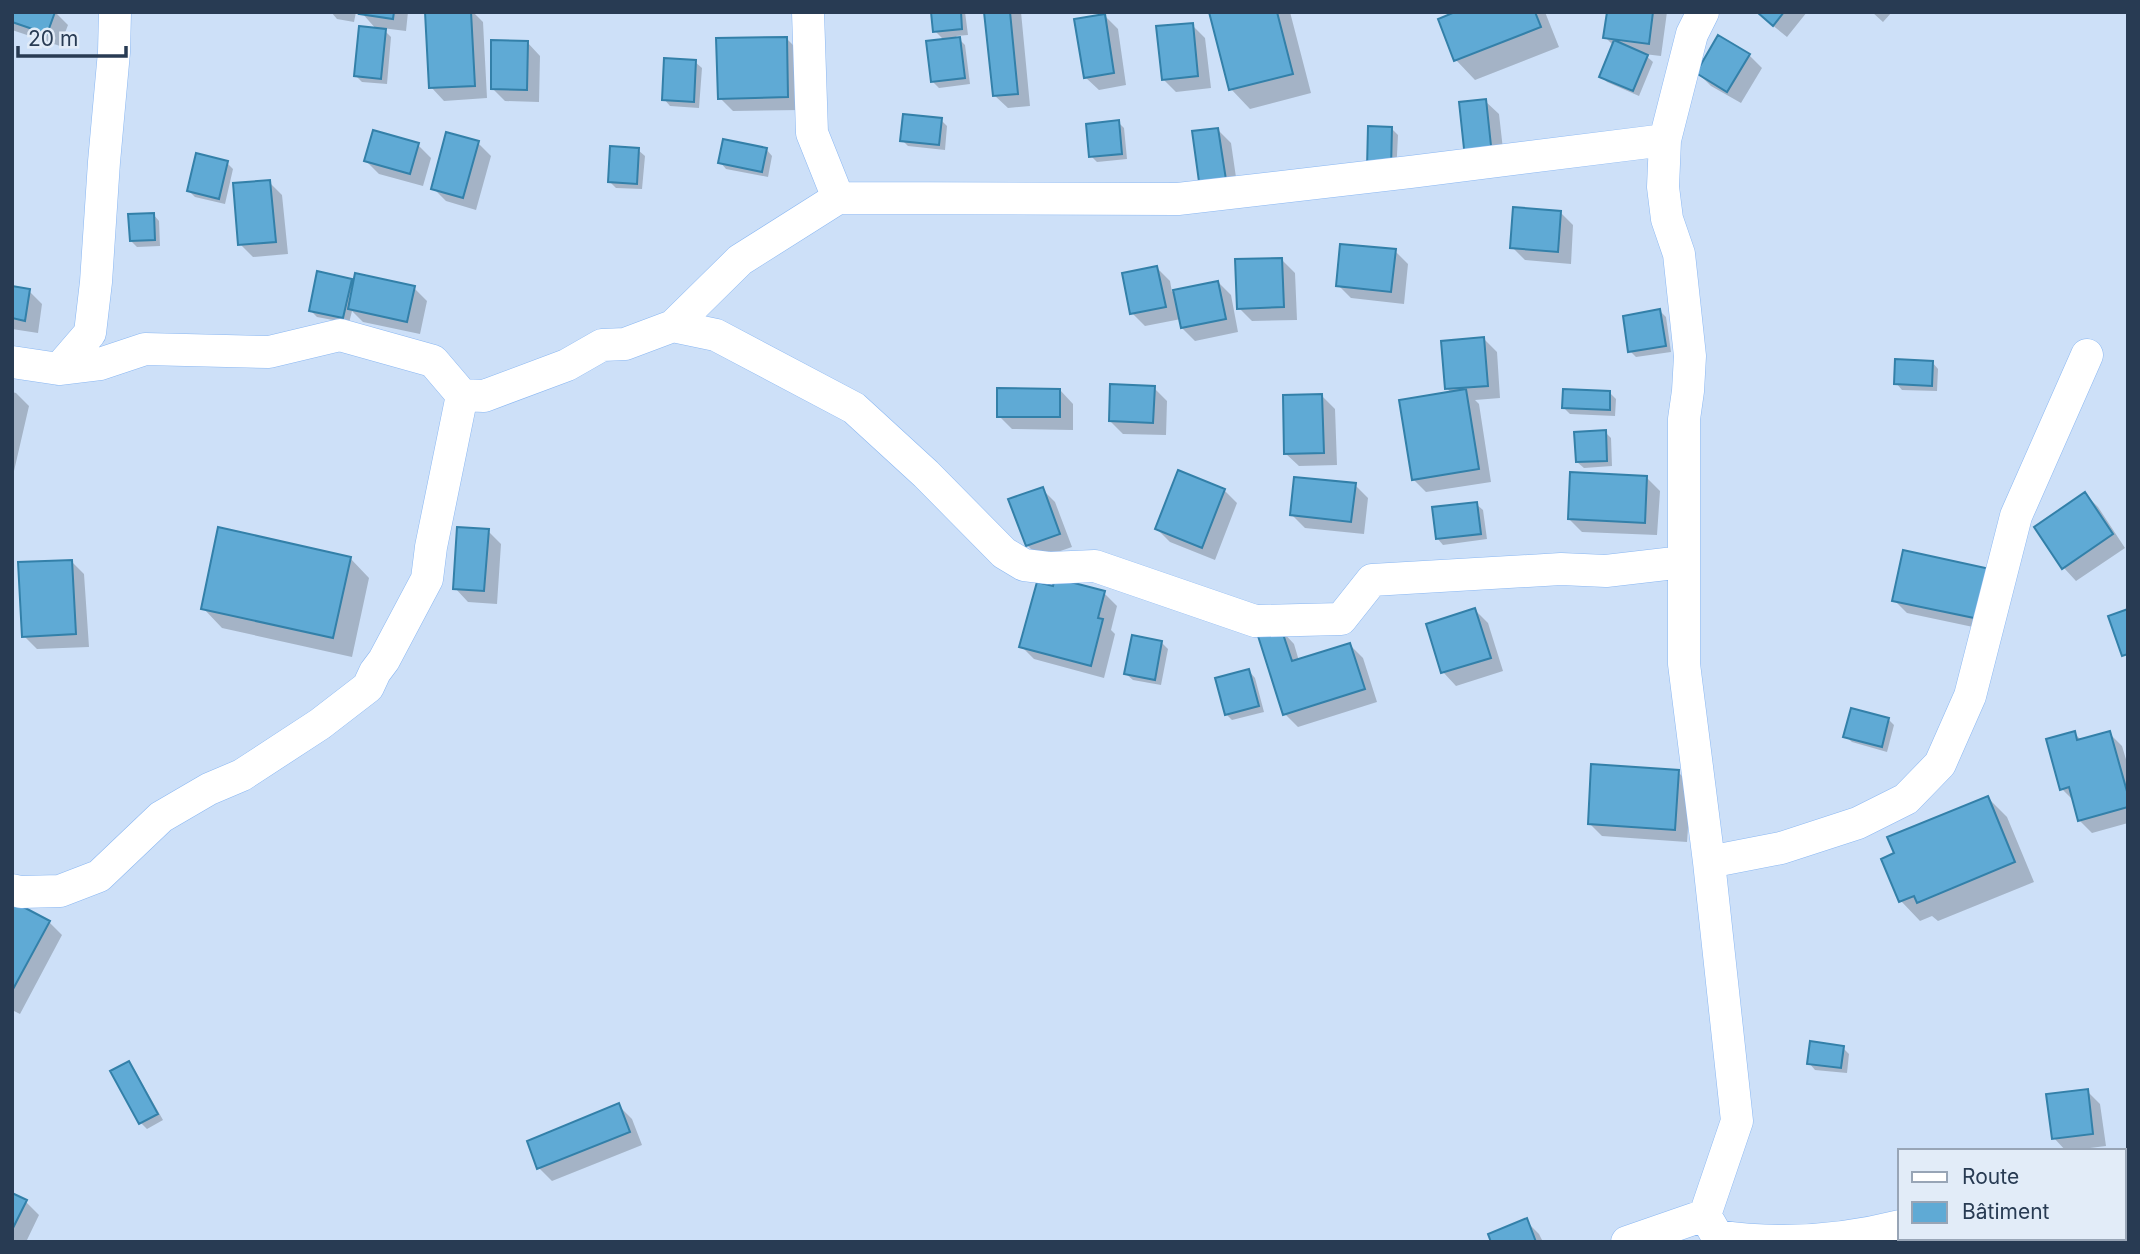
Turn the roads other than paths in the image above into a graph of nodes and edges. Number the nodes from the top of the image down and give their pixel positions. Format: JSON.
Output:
{"nodes":[{"id":1,"x":115,"y":12,"type":"edge"},
{"id":2,"x":808,"y":12,"type":"edge"},
{"id":3,"x":1703,"y":12,"type":"edge"},
{"id":4,"x":1665,"y":140,"type":"junction"},
{"id":5,"x":838,"y":198,"type":"junction"},
{"id":6,"x":673,"y":326,"type":"junction"},
{"id":7,"x":2087,"y":355,"type":"dead end"},
{"id":8,"x":12,"y":362,"type":"edge"},
{"id":9,"x":59,"y":369,"type":"junction"},
{"id":10,"x":462,"y":395,"type":"junction"},
{"id":11,"x":1683,"y":562,"type":"junction"},
{"id":12,"x":1709,"y":862,"type":"junction"},
{"id":13,"x":12,"y":890,"type":"edge"},
{"id":14,"x":1712,"y":1231,"type":"edge"},
{"id":15,"x":1887,"y":1233,"type":"edge"},
{"id":16,"x":1627,"y":1242,"type":"edge"}],
"edges":[{"from":1,"to":9,"type":"street"},
{"from":2,"to":5,"type":"street"},
{"from":3,"to":4,"type":"street"},
{"from":4,"to":5,"type":"street"},
{"from":4,"to":11,"type":"street"},
{"from":5,"to":6,"type":"street"},
{"from":6,"to":10,"type":"street"},
{"from":6,"to":11,"type":"street"},
{"from":7,"to":12,"type":"street"},
{"from":8,"to":9,"type":"street"},
{"from":9,"to":10,"type":"street"},
{"from":10,"to":13,"type":"street"},
{"from":11,"to":12,"type":"street"},
{"from":12,"to":14,"type":"street"},
{"from":14,"to":15,"type":"street"},
{"from":14,"to":16,"type":"street"}]}
